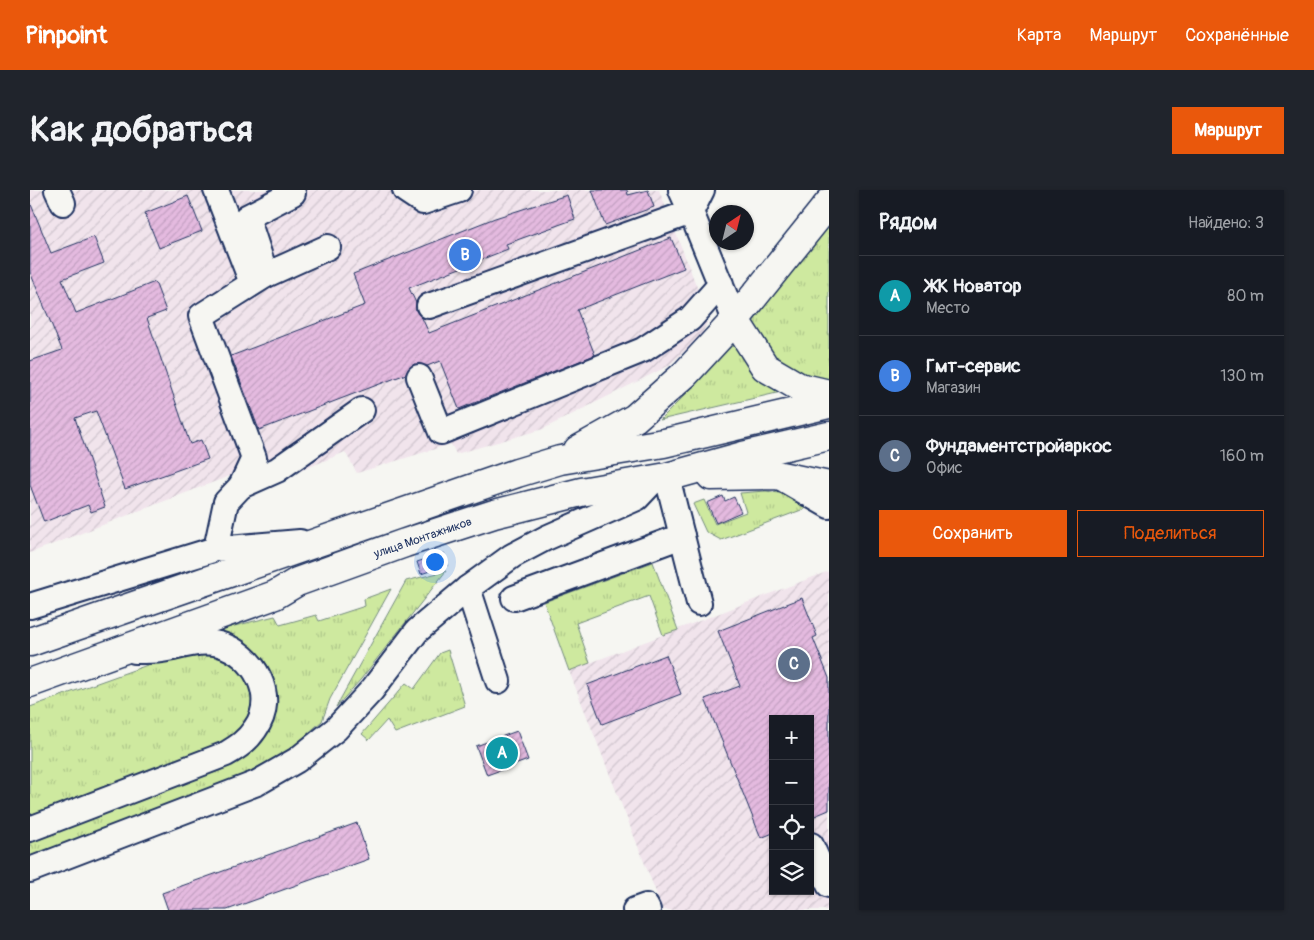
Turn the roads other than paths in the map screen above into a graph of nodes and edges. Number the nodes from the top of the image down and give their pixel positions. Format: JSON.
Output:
{"nodes":[{"id":1,"x":216,"y":190,"type":"edge"},
{"id":2,"x":292,"y":190,"type":"edge"},
{"id":3,"x":405,"y":190,"type":"edge"},
{"id":4,"x":459,"y":190,"type":"edge"},
{"id":5,"x":682,"y":190,"type":"edge"},
{"id":6,"x":702,"y":190,"type":"edge"},
{"id":7,"x":829,"y":203,"type":"edge"},
{"id":8,"x":691,"y":212,"type":"junction"},
{"id":9,"x":328,"y":247,"type":"dead end"},
{"id":10,"x":259,"y":279,"type":"junction"},
{"id":11,"x":721,"y":284,"type":"junction"},
{"id":12,"x":429,"y":306,"type":"dead end"},
{"id":13,"x":735,"y":320,"type":"junction"},
{"id":14,"x":419,"y":377,"type":"dead end"},
{"id":15,"x":829,"y":394,"type":"edge"},
{"id":16,"x":829,"y":404,"type":"edge"},
{"id":17,"x":362,"y":410,"type":"dead end"},
{"id":18,"x":829,"y":436,"type":"edge"},
{"id":19,"x":560,"y":460,"type":"junction"},
{"id":20,"x":776,"y":475,"type":"junction"},
{"id":21,"x":661,"y":478,"type":"junction"},
{"id":22,"x":240,"y":486,"type":"junction"},
{"id":23,"x":829,"y":486,"type":"edge"},
{"id":24,"x":829,"y":506,"type":"edge"},
{"id":25,"x":682,"y":536,"type":"junction"},
{"id":26,"x":331,"y":539,"type":"junction"},
{"id":27,"x":216,"y":549,"type":"junction"},
{"id":28,"x":468,"y":588,"type":"junction"},
{"id":29,"x":514,"y":598,"type":"dead end"},
{"id":30,"x":699,"y":603,"type":"dead end"},
{"id":31,"x":30,"y":606,"type":"edge"},
{"id":32,"x":30,"y":642,"type":"edge"},
{"id":33,"x":118,"y":652,"type":"junction"},
{"id":34,"x":498,"y":681,"type":"dead end"},
{"id":35,"x":30,"y":683,"type":"edge"},
{"id":36,"x":30,"y":829,"type":"edge"},
{"id":37,"x":813,"y":850,"type":"edge"},
{"id":38,"x":30,"y":870,"type":"edge"},
{"id":39,"x":829,"y":885,"type":"edge"},
{"id":40,"x":635,"y":910,"type":"edge"},
{"id":41,"x":648,"y":910,"type":"edge"}],
"edges":[{"from":1,"to":10,"type":"street"},
{"from":2,"to":10,"type":"street"},
{"from":3,"to":4,"type":"street"},
{"from":5,"to":8,"type":"street"},
{"from":6,"to":8,"type":"street"},
{"from":7,"to":13,"type":"main road"},
{"from":8,"to":11,"type":"street"},
{"from":8,"to":12,"type":"street"},
{"from":9,"to":10,"type":"street"},
{"from":10,"to":22,"type":"street"},
{"from":11,"to":13,"type":"street"},
{"from":11,"to":14,"type":"street"},
{"from":13,"to":15,"type":"main road"},
{"from":13,"to":19,"type":"main road"},
{"from":16,"to":19,"type":"main road"},
{"from":17,"to":22,"type":"street"},
{"from":18,"to":21,"type":"main road","name":"улица Монтажников"},
{"from":19,"to":26,"type":"main road"},
{"from":20,"to":21,"type":"main road"},
{"from":20,"to":23,"type":"main road"},
{"from":20,"to":24,"type":"street"},
{"from":21,"to":25,"type":"street"},
{"from":21,"to":28,"type":"street"},
{"from":21,"to":33,"type":"main road","name":"улица Монтажников"},
{"from":22,"to":27,"type":"street"},
{"from":25,"to":29,"type":"street"},
{"from":25,"to":30,"type":"street"},
{"from":26,"to":27,"type":"street"},
{"from":26,"to":32,"type":"main road"},
{"from":27,"to":31,"type":"street"},
{"from":28,"to":34,"type":"street"},
{"from":28,"to":38,"type":"street"},
{"from":33,"to":35,"type":"main road","name":"улица Монтажников"},
{"from":33,"to":36,"type":"street"},
{"from":37,"to":39,"type":"street"},
{"from":40,"to":41,"type":"street"}]}
